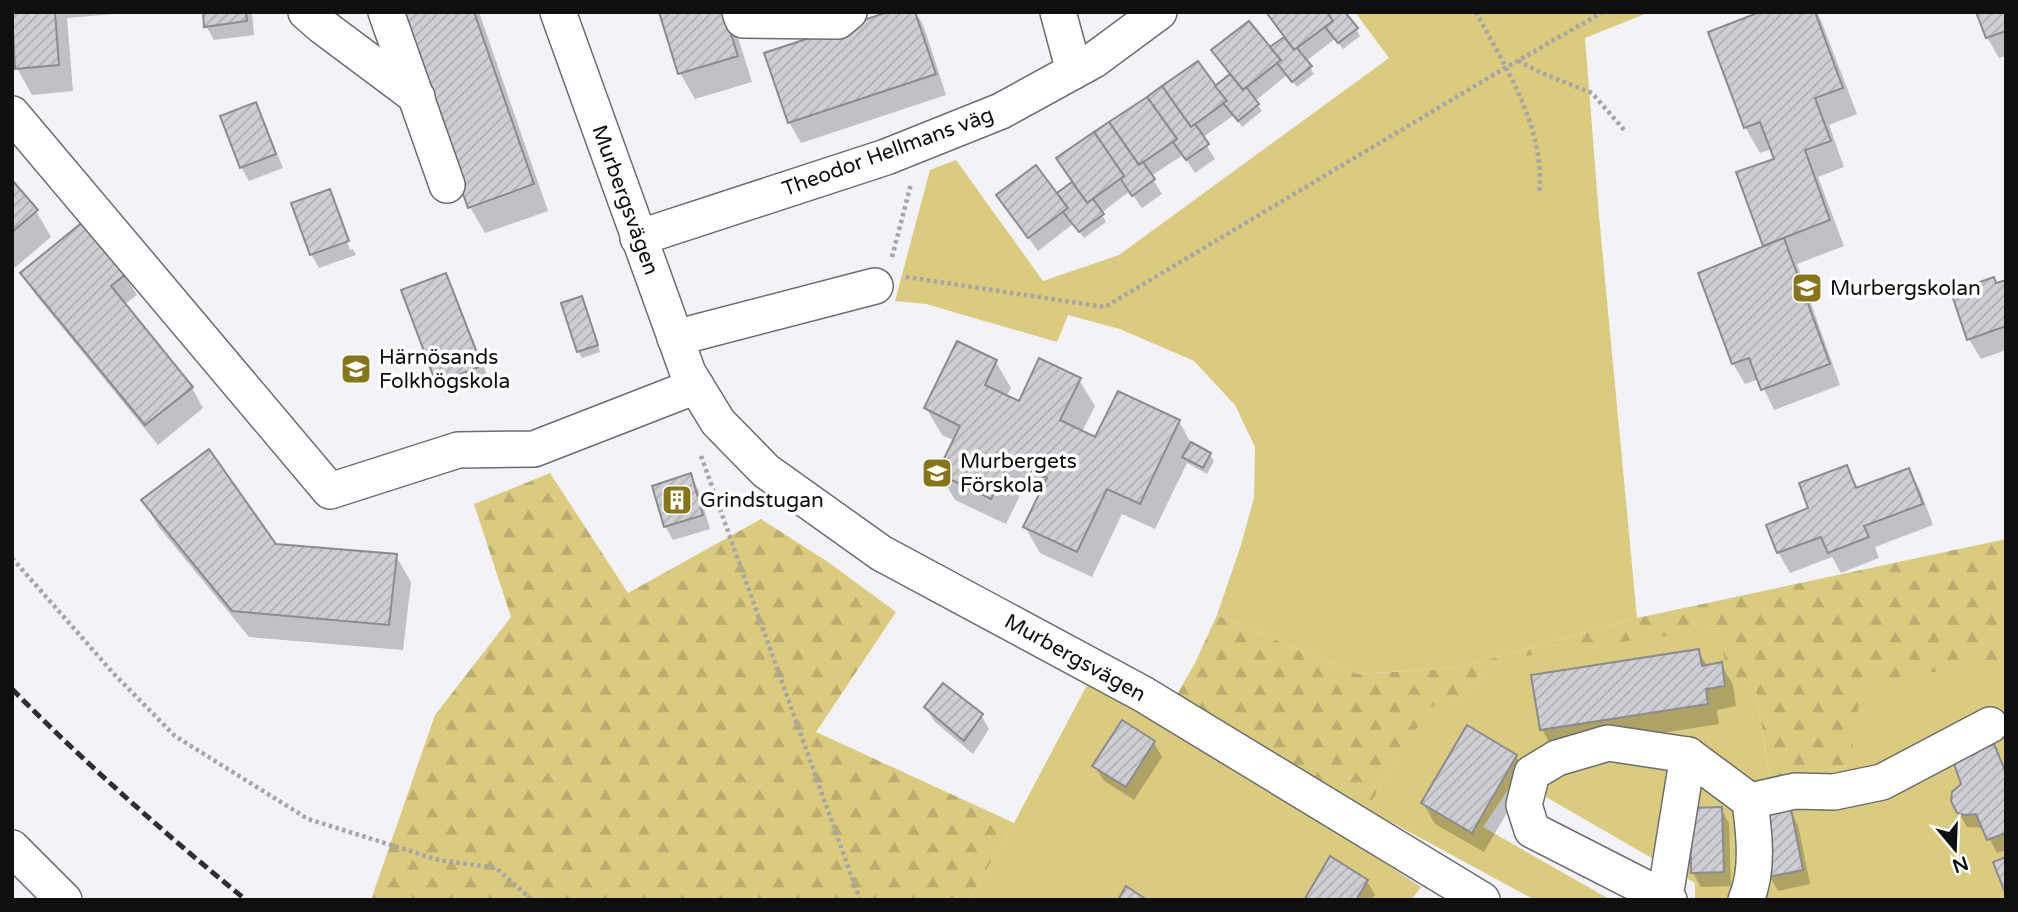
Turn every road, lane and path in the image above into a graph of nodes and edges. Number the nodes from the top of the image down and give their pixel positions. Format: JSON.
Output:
{"nodes":[{"id":1,"x":306,"y":12,"type":"edge"},
{"id":2,"x":386,"y":12,"type":"edge"},
{"id":3,"x":558,"y":12,"type":"edge"},
{"id":4,"x":740,"y":12,"type":"edge"},
{"id":5,"x":849,"y":12,"type":"edge"},
{"id":6,"x":1058,"y":12,"type":"edge"},
{"id":7,"x":1159,"y":12,"type":"edge"},
{"id":8,"x":1476,"y":12,"type":"edge"},
{"id":9,"x":1603,"y":12,"type":"edge"},
{"id":10,"x":1518,"y":61,"type":"junction"},
{"id":11,"x":1505,"y":68,"type":"junction"},
{"id":12,"x":1074,"y":71,"type":"junction"},
{"id":13,"x":417,"y":97,"type":"junction"},
{"id":14,"x":12,"y":114,"type":"edge"},
{"id":15,"x":1626,"y":132,"type":"dead end"},
{"id":16,"x":922,"y":143,"type":"junction"},
{"id":17,"x":447,"y":185,"type":"dead end"},
{"id":18,"x":1539,"y":194,"type":"dead end"},
{"id":19,"x":638,"y":238,"type":"junction"},
{"id":20,"x":881,"y":280,"type":"junction"},
{"id":21,"x":675,"y":338,"type":"junction"},
{"id":22,"x":696,"y":386,"type":"junction"},
{"id":23,"x":697,"y":445,"type":"dead end"},
{"id":24,"x":12,"y":558,"type":"edge"},
{"id":25,"x":1990,"y":725,"type":"dead end"},
{"id":26,"x":1688,"y":755,"type":"junction"},
{"id":27,"x":1750,"y":802,"type":"junction"},
{"id":28,"x":12,"y":848,"type":"edge"},
{"id":29,"x":1667,"y":898,"type":"edge"},
{"id":30,"x":64,"y":900,"type":"edge"},
{"id":31,"x":532,"y":900,"type":"edge"},
{"id":32,"x":859,"y":900,"type":"edge"},
{"id":33,"x":1482,"y":900,"type":"edge"},
{"id":34,"x":1746,"y":900,"type":"edge"}],
"edges":[{"from":1,"to":13,"type":"street"},
{"from":2,"to":13,"type":"street"},
{"from":3,"to":19,"type":"street","name":"Murbergsvägen"},
{"from":4,"to":5,"type":"street"},
{"from":6,"to":12,"type":"street"},
{"from":7,"to":12,"type":"street","name":"Theodor Hellmans väg"},
{"from":8,"to":11,"type":"path"},
{"from":9,"to":10,"type":"path"},
{"from":10,"to":11,"type":"path"},
{"from":10,"to":15,"type":"path"},
{"from":11,"to":18,"type":"path"},
{"from":11,"to":20,"type":"path"},
{"from":12,"to":16,"type":"street","name":"Theodor Hellmans väg"},
{"from":13,"to":17,"type":"street"},
{"from":14,"to":22,"type":"street"},
{"from":16,"to":19,"type":"street","name":"Theodor Hellmans väg"},
{"from":16,"to":20,"type":"path"},
{"from":19,"to":21,"type":"street","name":"Murbergsvägen"},
{"from":20,"to":21,"type":"street"},
{"from":21,"to":22,"type":"street","name":"Murbergsvägen"},
{"from":22,"to":33,"type":"street","name":"Murbergsvägen"},
{"from":23,"to":32,"type":"path"},
{"from":24,"to":31,"type":"path"},
{"from":25,"to":27,"type":"street"},
{"from":26,"to":27,"type":"street"},
{"from":26,"to":29,"type":"street"},
{"from":26,"to":29,"type":"street"},
{"from":27,"to":34,"type":"street"},
{"from":28,"to":30,"type":"street"}]}
